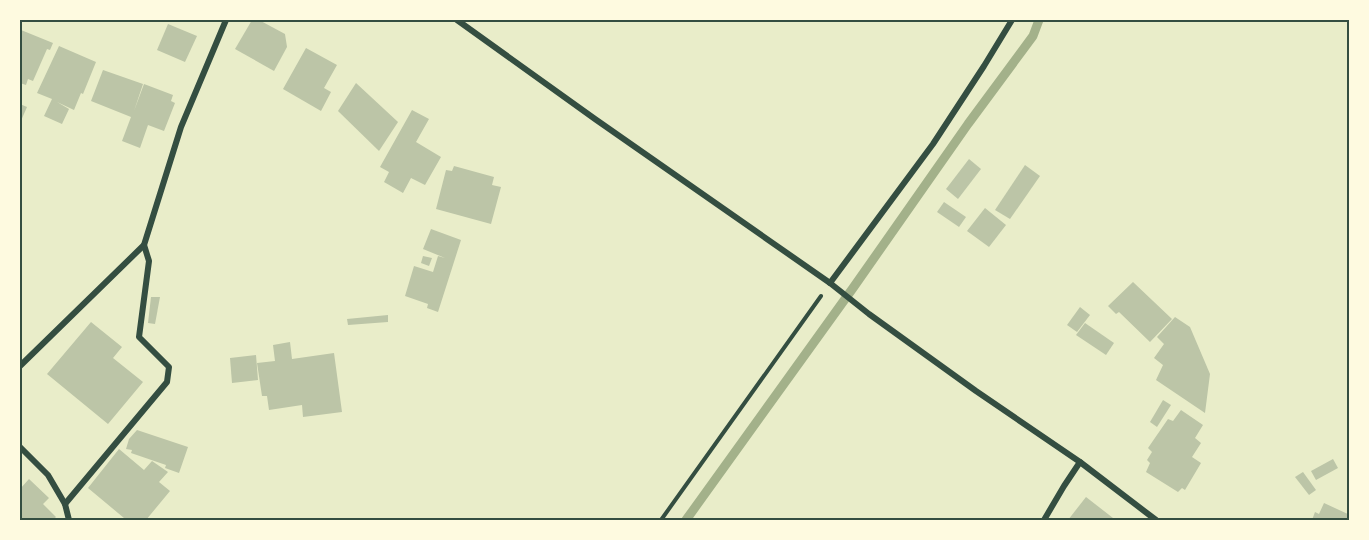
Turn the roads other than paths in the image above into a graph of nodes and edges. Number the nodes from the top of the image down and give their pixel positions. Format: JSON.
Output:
{"nodes":[{"id":1,"x":226,"y":20,"type":"edge"},
{"id":2,"x":457,"y":20,"type":"edge"},
{"id":3,"x":1012,"y":20,"type":"edge"},
{"id":4,"x":144,"y":245,"type":"junction"},
{"id":5,"x":830,"y":284,"type":"junction"},
{"id":6,"x":20,"y":366,"type":"edge"},
{"id":7,"x":20,"y":447,"type":"edge"},
{"id":8,"x":1080,"y":462,"type":"junction"},
{"id":9,"x":65,"y":504,"type":"junction"},
{"id":10,"x":69,"y":520,"type":"edge"},
{"id":11,"x":1044,"y":520,"type":"edge"},
{"id":12,"x":1156,"y":520,"type":"edge"}],
"edges":[{"from":1,"to":4,"type":"street"},
{"from":2,"to":5,"type":"street"},
{"from":3,"to":5,"type":"street"},
{"from":4,"to":6,"type":"street"},
{"from":4,"to":9,"type":"street"},
{"from":5,"to":8,"type":"street"},
{"from":7,"to":9,"type":"street"},
{"from":8,"to":11,"type":"street"},
{"from":8,"to":12,"type":"street"},
{"from":9,"to":10,"type":"street"}]}
